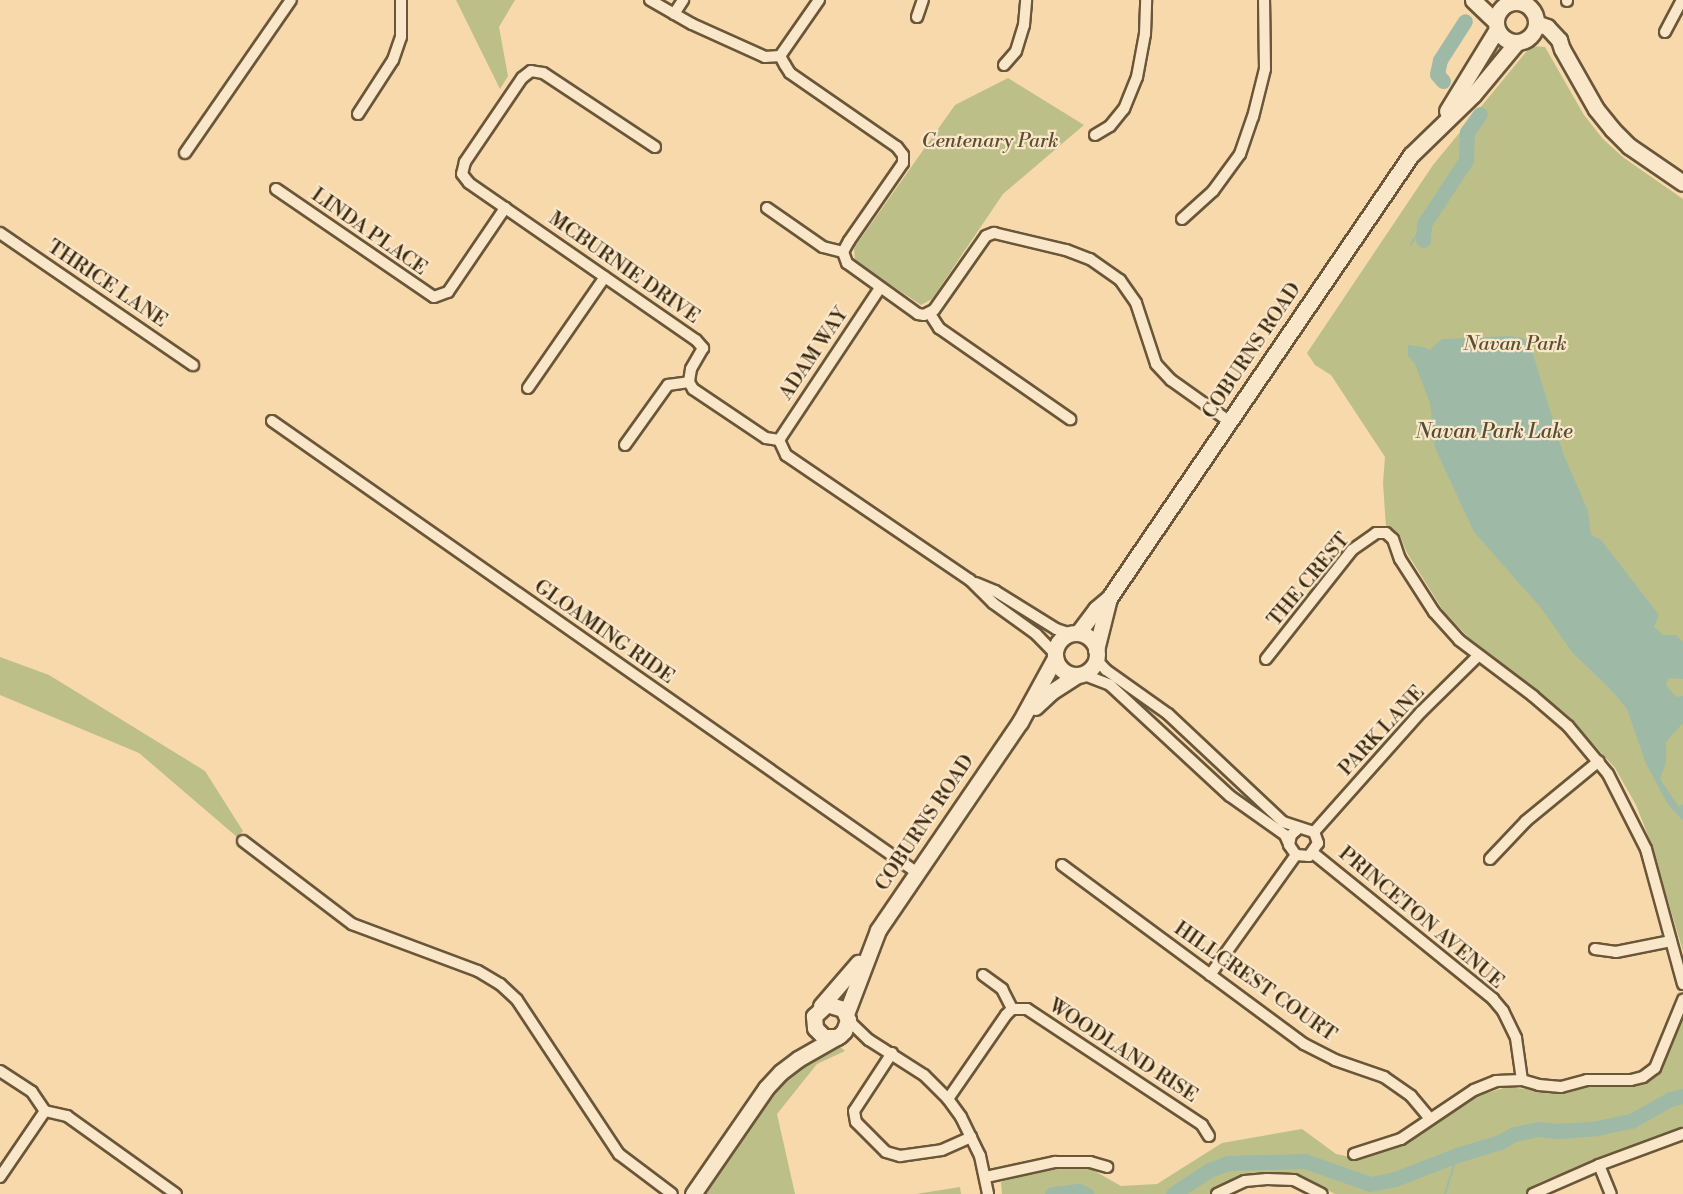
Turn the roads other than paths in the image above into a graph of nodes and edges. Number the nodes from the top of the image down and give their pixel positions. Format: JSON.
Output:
{"nodes":[{"id":1,"x":291,"y":0,"type":"edge"},
{"id":2,"x":401,"y":0,"type":"edge"},
{"id":3,"x":650,"y":0,"type":"edge"},
{"id":4,"x":683,"y":0,"type":"edge"},
{"id":5,"x":819,"y":0,"type":"edge"},
{"id":6,"x":923,"y":0,"type":"edge"},
{"id":7,"x":1026,"y":0,"type":"edge"},
{"id":8,"x":1146,"y":0,"type":"edge"},
{"id":9,"x":1264,"y":0,"type":"edge"},
{"id":10,"x":1473,"y":0,"type":"edge"},
{"id":11,"x":1543,"y":0,"type":"edge"},
{"id":12,"x":1682,"y":0,"type":"edge"},
{"id":13,"x":1513,"y":1,"type":"edge"},
{"id":14,"x":674,"y":14,"type":"junction"},
{"id":15,"x":917,"y":17,"type":"dead end"},
{"id":16,"x":1536,"y":19,"type":"junction"},
{"id":17,"x":1497,"y":26,"type":"junction"},
{"id":18,"x":1665,"y":32,"type":"dead end"},
{"id":19,"x":1523,"y":40,"type":"junction"},
{"id":20,"x":1562,"y":50,"type":"junction"},
{"id":21,"x":780,"y":56,"type":"junction"},
{"id":22,"x":1004,"y":65,"type":"dead end"},
{"id":23,"x":358,"y":114,"type":"dead end"},
{"id":24,"x":1434,"y":131,"type":"junction"},
{"id":25,"x":1095,"y":135,"type":"dead end"},
{"id":26,"x":655,"y":147,"type":"dead end"},
{"id":27,"x":185,"y":153,"type":"dead end"},
{"id":28,"x":1683,"y":183,"type":"edge"},
{"id":29,"x":276,"y":189,"type":"dead end"},
{"id":30,"x":505,"y":208,"type":"junction"},
{"id":31,"x":767,"y":208,"type":"dead end"},
{"id":32,"x":1182,"y":219,"type":"dead end"},
{"id":33,"x":0,"y":233,"type":"edge"},
{"id":34,"x":843,"y":252,"type":"junction"},
{"id":35,"x":605,"y":277,"type":"junction"},
{"id":36,"x":880,"y":288,"type":"junction"},
{"id":37,"x":930,"y":314,"type":"junction"},
{"id":38,"x":193,"y":365,"type":"dead end"},
{"id":39,"x":689,"y":382,"type":"junction"},
{"id":40,"x":528,"y":388,"type":"dead end"},
{"id":41,"x":1071,"y":419,"type":"dead end"},
{"id":42,"x":272,"y":421,"type":"dead end"},
{"id":43,"x":1230,"y":422,"type":"junction"},
{"id":44,"x":779,"y":441,"type":"junction"},
{"id":45,"x":625,"y":445,"type":"dead end"},
{"id":46,"x":970,"y":580,"type":"junction"},
{"id":47,"x":1109,"y":598,"type":"junction"},
{"id":48,"x":1074,"y":634,"type":"junction"},
{"id":49,"x":1096,"y":655,"type":"junction"},
{"id":50,"x":1055,"y":656,"type":"junction"},
{"id":51,"x":1478,"y":656,"type":"junction"},
{"id":52,"x":1266,"y":659,"type":"dead end"},
{"id":53,"x":1080,"y":674,"type":"junction"},
{"id":54,"x":1020,"y":722,"type":"junction"},
{"id":55,"x":1599,"y":761,"type":"junction"},
{"id":56,"x":1299,"y":828,"type":"junction"},
{"id":57,"x":1314,"y":832,"type":"junction"},
{"id":58,"x":243,"y":841,"type":"dead end"},
{"id":59,"x":1289,"y":845,"type":"junction"},
{"id":60,"x":1313,"y":853,"type":"junction"},
{"id":61,"x":1296,"y":855,"type":"junction"},
{"id":62,"x":1490,"y":859,"type":"dead end"},
{"id":63,"x":1062,"y":865,"type":"dead end"},
{"id":64,"x":916,"y":872,"type":"junction"},
{"id":65,"x":1671,"y":941,"type":"junction"},
{"id":66,"x":1595,"y":949,"type":"dead end"},
{"id":67,"x":869,"y":950,"type":"junction"},
{"id":68,"x":983,"y":975,"type":"dead end"},
{"id":69,"x":1210,"y":975,"type":"junction"},
{"id":70,"x":1683,"y":984,"type":"edge"},
{"id":71,"x":1683,"y":1000,"type":"edge"},
{"id":72,"x":821,"y":1006,"type":"junction"},
{"id":73,"x":1012,"y":1009,"type":"junction"},
{"id":74,"x":847,"y":1017,"type":"junction"},
{"id":75,"x":813,"y":1022,"type":"junction"},
{"id":76,"x":838,"y":1036,"type":"junction"},
{"id":77,"x":869,"y":1040,"type":"junction"},
{"id":78,"x":892,"y":1053,"type":"junction"},
{"id":79,"x":798,"y":1059,"type":"junction"},
{"id":80,"x":0,"y":1071,"type":"edge"},
{"id":81,"x":1522,"y":1080,"type":"junction"},
{"id":82,"x":948,"y":1099,"type":"junction"},
{"id":83,"x":45,"y":1111,"type":"junction"},
{"id":84,"x":1430,"y":1119,"type":"junction"},
{"id":85,"x":1683,"y":1134,"type":"edge"},
{"id":86,"x":1209,"y":1136,"type":"dead end"},
{"id":87,"x":971,"y":1137,"type":"junction"},
{"id":88,"x":1354,"y":1154,"type":"dead end"},
{"id":89,"x":1599,"y":1165,"type":"junction"},
{"id":90,"x":1107,"y":1167,"type":"dead end"},
{"id":91,"x":0,"y":1177,"type":"edge"},
{"id":92,"x":986,"y":1177,"type":"junction"},
{"id":93,"x":176,"y":1194,"type":"edge"},
{"id":94,"x":672,"y":1194,"type":"edge"},
{"id":95,"x":693,"y":1194,"type":"edge"},
{"id":96,"x":988,"y":1194,"type":"edge"},
{"id":97,"x":1217,"y":1194,"type":"edge"},
{"id":98,"x":1322,"y":1194,"type":"edge"},
{"id":99,"x":1533,"y":1194,"type":"edge"},
{"id":100,"x":1611,"y":1194,"type":"edge"}],
"edges":[{"from":1,"to":27,"type":"street"},
{"from":2,"to":23,"type":"street"},
{"from":3,"to":14,"type":"street"},
{"from":4,"to":14,"type":"street"},
{"from":5,"to":21,"type":"street"},
{"from":6,"to":15,"type":"street"},
{"from":7,"to":22,"type":"street"},
{"from":8,"to":25,"type":"street"},
{"from":9,"to":32,"type":"street"},
{"from":10,"to":17,"type":"street"},
{"from":11,"to":16,"type":"street"},
{"from":12,"to":18,"type":"street"},
{"from":13,"to":16,"type":"street"},
{"from":13,"to":17,"type":"street"},
{"from":14,"to":21,"type":"street"},
{"from":16,"to":19,"type":"street"},
{"from":16,"to":20,"type":"street"},
{"from":17,"to":19,"type":"street"},
{"from":17,"to":24,"type":"street","name":"COBURNS ROAD"},
{"from":19,"to":20,"type":"street"},
{"from":19,"to":24,"type":"street","name":"COBURNS ROAD"},
{"from":20,"to":28,"type":"street"},
{"from":21,"to":34,"type":"street"},
{"from":24,"to":43,"type":"street","name":"COBURNS ROAD"},
{"from":26,"to":30,"type":"street","name":"MCBURNIE DRIVE"},
{"from":29,"to":30,"type":"street","name":"LINDA PLACE"},
{"from":30,"to":35,"type":"street","name":"MCBURNIE DRIVE"},
{"from":31,"to":34,"type":"street"},
{"from":33,"to":38,"type":"street","name":"THRICE LANE"},
{"from":34,"to":36,"type":"street"},
{"from":35,"to":39,"type":"street","name":"MCBURNIE DRIVE"},
{"from":35,"to":40,"type":"street"},
{"from":36,"to":37,"type":"street"},
{"from":36,"to":44,"type":"street","name":"ADAM WAY"},
{"from":37,"to":41,"type":"street"},
{"from":37,"to":43,"type":"street"},
{"from":39,"to":44,"type":"street"},
{"from":39,"to":45,"type":"street"},
{"from":42,"to":64,"type":"street","name":"GLOAMING RIDE"},
{"from":43,"to":47,"type":"street","name":"COBURNS ROAD"},
{"from":44,"to":46,"type":"street"},
{"from":46,"to":48,"type":"street"},
{"from":46,"to":50,"type":"street"},
{"from":47,"to":48,"type":"street","name":"COBURNS ROAD"},
{"from":47,"to":49,"type":"street","name":"COBURNS ROAD"},
{"from":48,"to":49,"type":"street"},
{"from":48,"to":50,"type":"street"},
{"from":49,"to":53,"type":"street"},
{"from":49,"to":56,"type":"street"},
{"from":50,"to":53,"type":"street"},
{"from":50,"to":54,"type":"street","name":"COBURNS ROAD"},
{"from":51,"to":52,"type":"street","name":"THE CREST"},
{"from":51,"to":55,"type":"street"},
{"from":51,"to":57,"type":"street","name":"PARK LANE"},
{"from":53,"to":54,"type":"street","name":"COBURNS ROAD"},
{"from":53,"to":59,"type":"street"},
{"from":54,"to":64,"type":"street","name":"COBURNS ROAD"},
{"from":55,"to":62,"type":"street"},
{"from":55,"to":65,"type":"street"},
{"from":56,"to":57,"type":"street"},
{"from":56,"to":59,"type":"street"},
{"from":57,"to":60,"type":"street"},
{"from":58,"to":94,"type":"street"},
{"from":59,"to":61,"type":"street"},
{"from":60,"to":61,"type":"street"},
{"from":60,"to":81,"type":"street","name":"PRINCETON AVENUE"},
{"from":61,"to":69,"type":"street"},
{"from":63,"to":69,"type":"street","name":"HILLCREST COURT"},
{"from":64,"to":67,"type":"street","name":"COBURNS ROAD"},
{"from":65,"to":66,"type":"street"},
{"from":65,"to":70,"type":"street"},
{"from":67,"to":72,"type":"street","name":"COBURNS ROAD"},
{"from":67,"to":74,"type":"street","name":"COBURNS ROAD"},
{"from":68,"to":73,"type":"street"},
{"from":69,"to":84,"type":"street","name":"HILLCREST COURT"},
{"from":71,"to":81,"type":"street"},
{"from":72,"to":74,"type":"street"},
{"from":72,"to":75,"type":"street"},
{"from":73,"to":82,"type":"street"},
{"from":73,"to":86,"type":"street","name":"WOODLAND RISE"},
{"from":74,"to":76,"type":"street"},
{"from":74,"to":77,"type":"street"},
{"from":75,"to":76,"type":"street"},
{"from":75,"to":79,"type":"street"},
{"from":76,"to":77,"type":"street"},
{"from":76,"to":79,"type":"street"},
{"from":77,"to":78,"type":"street"},
{"from":78,"to":82,"type":"street"},
{"from":78,"to":87,"type":"street"},
{"from":79,"to":95,"type":"street"},
{"from":80,"to":83,"type":"street"},
{"from":81,"to":84,"type":"street"},
{"from":82,"to":87,"type":"street"},
{"from":83,"to":91,"type":"street"},
{"from":83,"to":93,"type":"street"},
{"from":84,"to":88,"type":"street"},
{"from":85,"to":89,"type":"street"},
{"from":87,"to":92,"type":"street"},
{"from":89,"to":99,"type":"street"},
{"from":89,"to":100,"type":"street"},
{"from":90,"to":92,"type":"street"},
{"from":92,"to":96,"type":"street"},
{"from":97,"to":98,"type":"street"}]}
